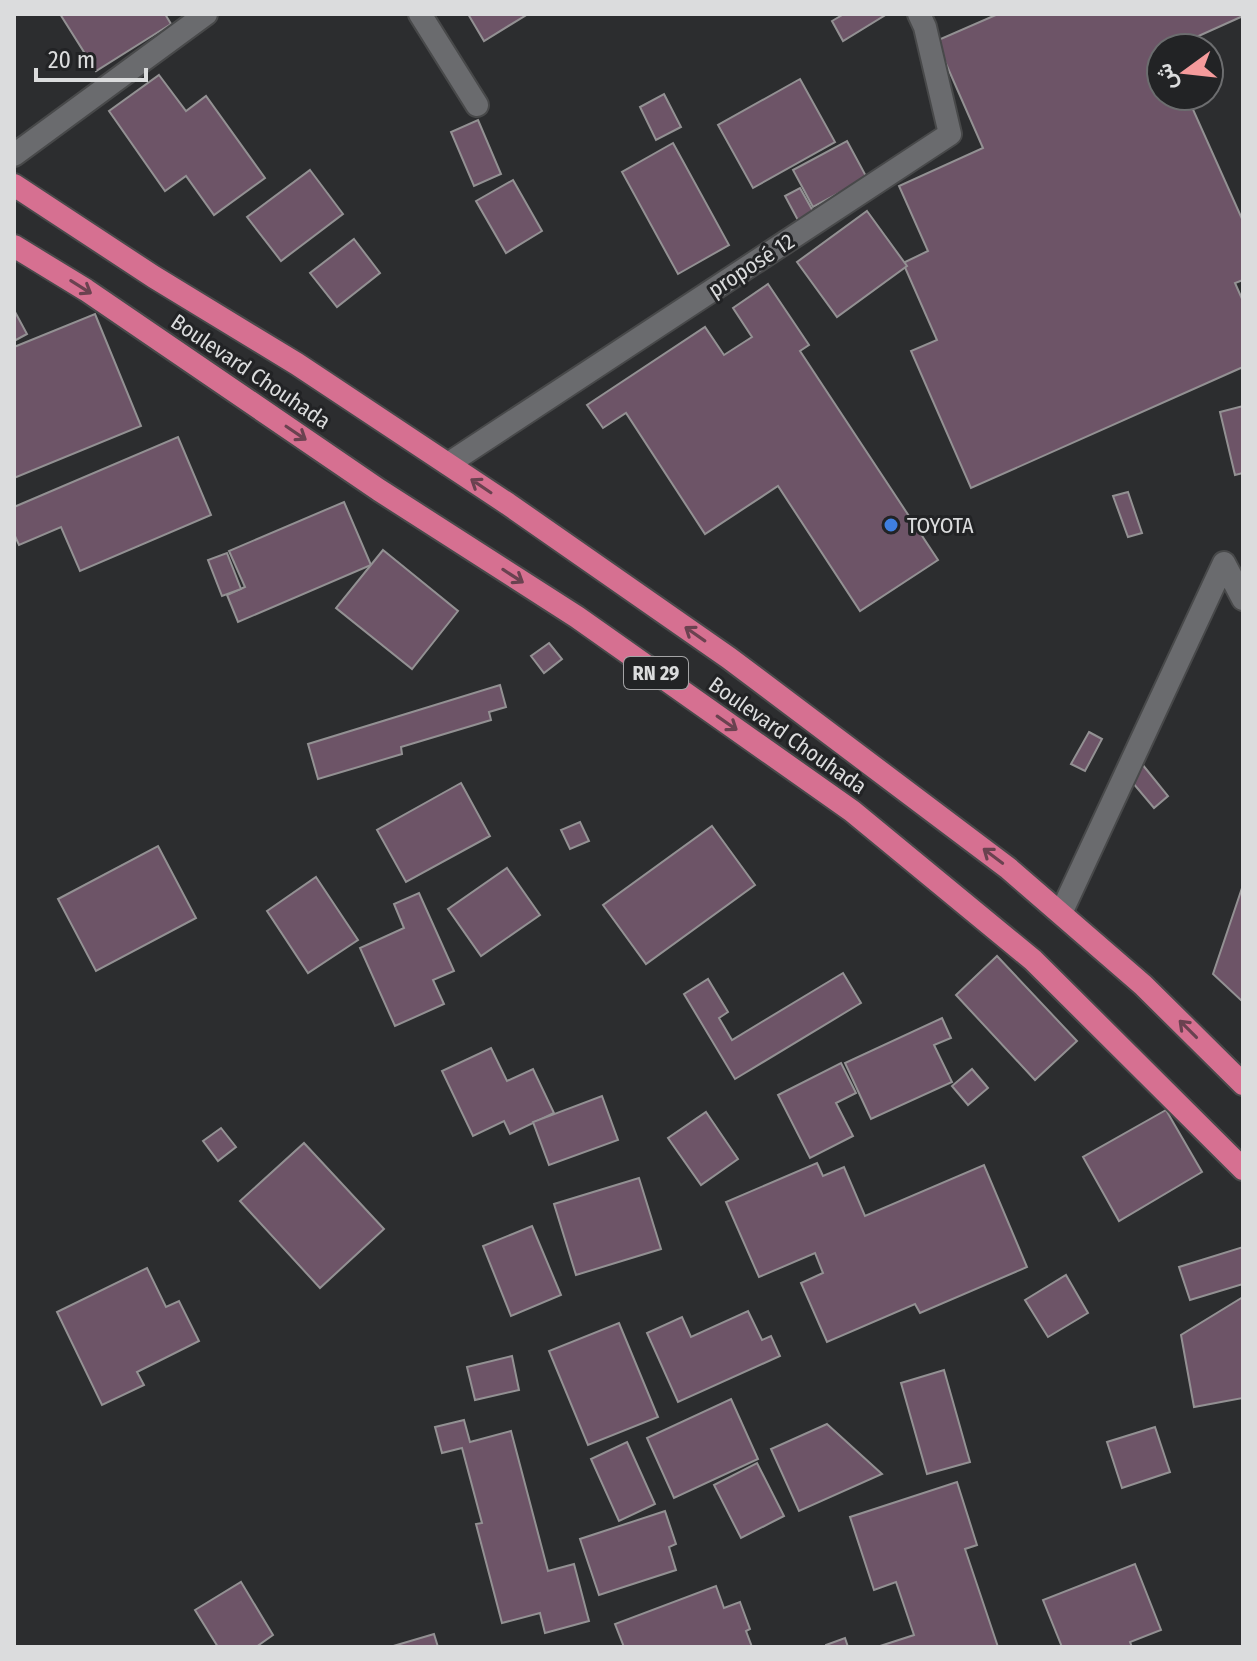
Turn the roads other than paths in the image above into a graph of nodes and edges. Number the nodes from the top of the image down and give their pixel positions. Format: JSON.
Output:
{"nodes":[{"id":1,"x":206,"y":14,"type":"edge"},
{"id":2,"x":420,"y":14,"type":"edge"},
{"id":3,"x":919,"y":14,"type":"edge"},
{"id":4,"x":477,"y":105,"type":"dead end"},
{"id":5,"x":14,"y":155,"type":"edge"},
{"id":6,"x":14,"y":185,"type":"edge"},
{"id":7,"x":14,"y":246,"type":"edge"},
{"id":8,"x":448,"y":464,"type":"junction"},
{"id":9,"x":1243,"y":599,"type":"edge"},
{"id":10,"x":1061,"y":913,"type":"junction"},
{"id":11,"x":1243,"y":1084,"type":"edge"},
{"id":12,"x":1243,"y":1169,"type":"edge"}],
"edges":[{"from":1,"to":5,"type":"street"},
{"from":2,"to":4,"type":"street"},
{"from":3,"to":8,"type":"street","name":"proposé 12"},
{"from":6,"to":8,"type":"highway","number":"RN 29"},
{"from":7,"to":12,"type":"highway","name":"Boulevard Chouhada","number":"RN 29","one_way":true},
{"from":10,"to":8,"type":"highway","number":"RN 29","one_way":true},
{"from":9,"to":10,"type":"street"},
{"from":11,"to":10,"type":"highway","number":"RN 29","one_way":true}]}
